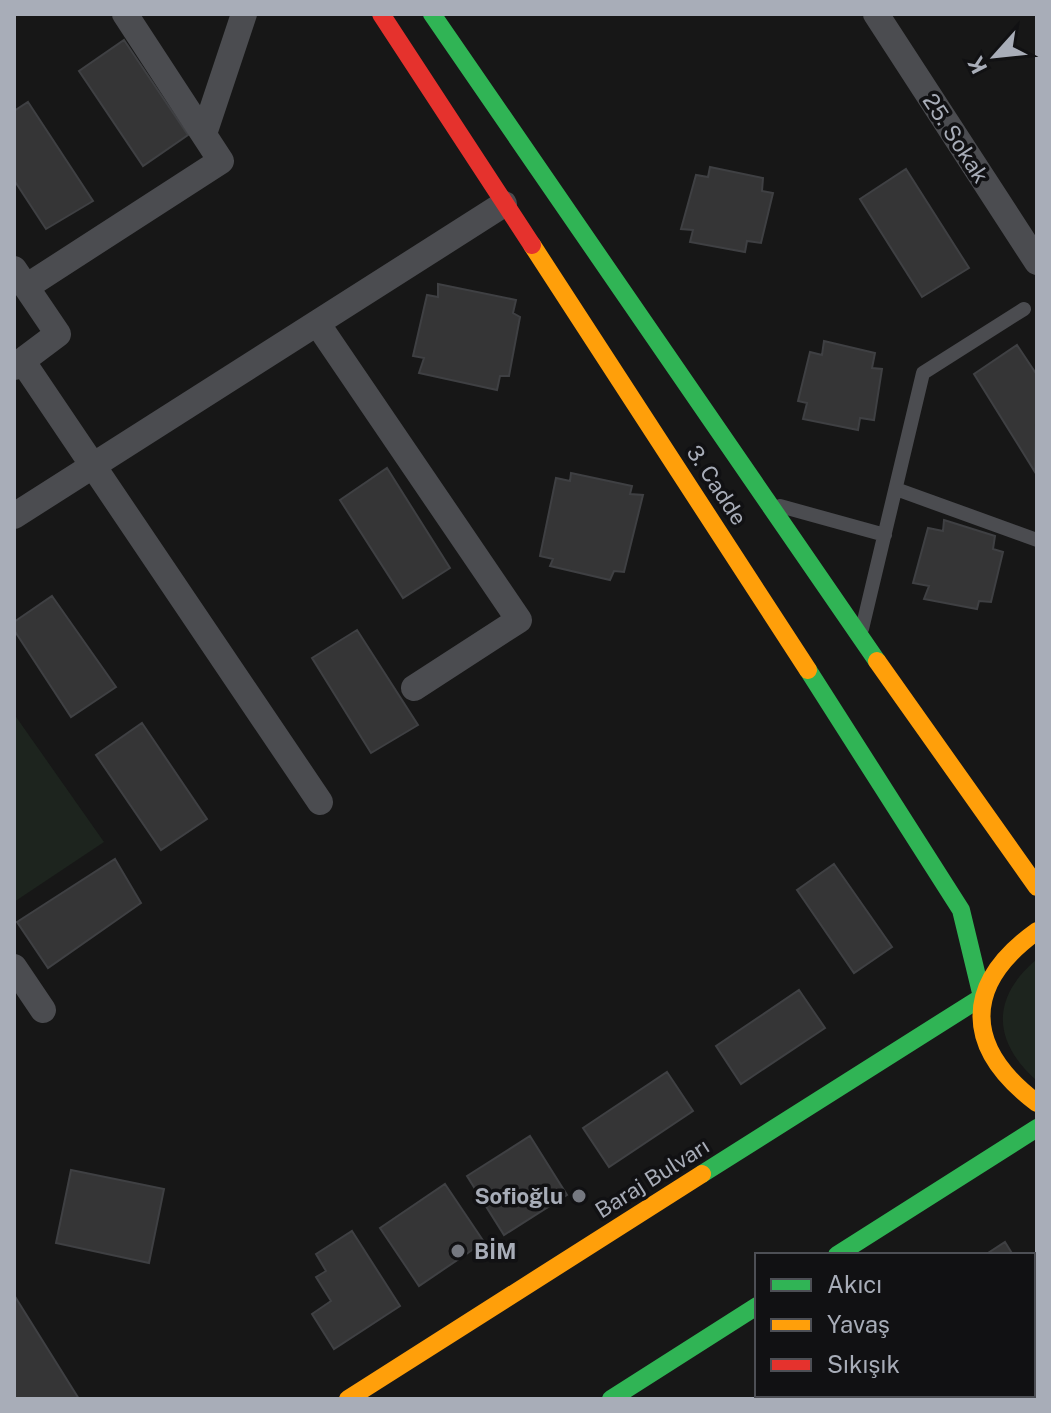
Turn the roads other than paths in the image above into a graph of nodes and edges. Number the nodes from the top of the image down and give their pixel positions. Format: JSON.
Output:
{"nodes":[{"id":1,"x":125,"y":14,"type":"edge"},
{"id":2,"x":244,"y":14,"type":"edge"},
{"id":3,"x":381,"y":14,"type":"edge"},
{"id":4,"x":432,"y":14,"type":"edge"},
{"id":5,"x":876,"y":14,"type":"edge"},
{"id":6,"x":204,"y":134,"type":"junction"},
{"id":7,"x":504,"y":204,"type":"junction"},
{"id":8,"x":1037,"y":262,"type":"edge"},
{"id":9,"x":20,"y":278,"type":"edge"},
{"id":10,"x":1024,"y":309,"type":"dead end"},
{"id":11,"x":317,"y":323,"type":"junction"},
{"id":12,"x":18,"y":365,"type":"edge"},
{"id":13,"x":94,"y":467,"type":"junction"},
{"id":14,"x":896,"y":489,"type":"junction"},
{"id":15,"x":768,"y":503,"type":"junction"},
{"id":16,"x":14,"y":516,"type":"edge"},
{"id":17,"x":885,"y":535,"type":"junction"},
{"id":18,"x":1037,"y":540,"type":"edge"},
{"id":19,"x":860,"y":637,"type":"junction"},
{"id":20,"x":414,"y":688,"type":"dead end"},
{"id":21,"x":320,"y":802,"type":"dead end"},
{"id":22,"x":1037,"y":887,"type":"edge"},
{"id":23,"x":1037,"y":931,"type":"edge"},
{"id":24,"x":14,"y":967,"type":"edge"},
{"id":25,"x":982,"y":997,"type":"junction"},
{"id":26,"x":43,"y":1010,"type":"dead end"},
{"id":27,"x":1037,"y":1103,"type":"edge"},
{"id":28,"x":1037,"y":1128,"type":"edge"},
{"id":29,"x":840,"y":1253,"type":"edge"},
{"id":30,"x":755,"y":1307,"type":"edge"},
{"id":31,"x":348,"y":1399,"type":"edge"},
{"id":32,"x":611,"y":1399,"type":"edge"}],
"edges":[{"from":1,"to":6,"type":"street"},
{"from":2,"to":6,"type":"street"},
{"from":3,"to":7,"type":"main road","name":"3. Cadde"},
{"from":4,"to":15,"type":"main road","name":"3. Cadde"},
{"from":5,"to":8,"type":"street","name":"25. Sokak"},
{"from":6,"to":9,"type":"street"},
{"from":7,"to":11,"type":"street"},
{"from":7,"to":25,"type":"main road","name":"3. Cadde"},
{"from":9,"to":12,"type":"street"},
{"from":10,"to":14,"type":"lane"},
{"from":11,"to":13,"type":"street"},
{"from":11,"to":20,"type":"street"},
{"from":12,"to":13,"type":"street"},
{"from":13,"to":16,"type":"street"},
{"from":13,"to":21,"type":"street"},
{"from":14,"to":17,"type":"lane"},
{"from":14,"to":18,"type":"lane"},
{"from":15,"to":17,"type":"lane"},
{"from":15,"to":19,"type":"main road","name":"3. Cadde"},
{"from":17,"to":19,"type":"lane"},
{"from":19,"to":22,"type":"main road","name":"3. Cadde"},
{"from":23,"to":25,"type":"main road"},
{"from":24,"to":26,"type":"street"},
{"from":25,"to":27,"type":"main road"},
{"from":25,"to":31,"type":"main road","name":"Baraj Bulvarı"},
{"from":28,"to":29,"type":"main road"},
{"from":30,"to":32,"type":"main road"}]}
